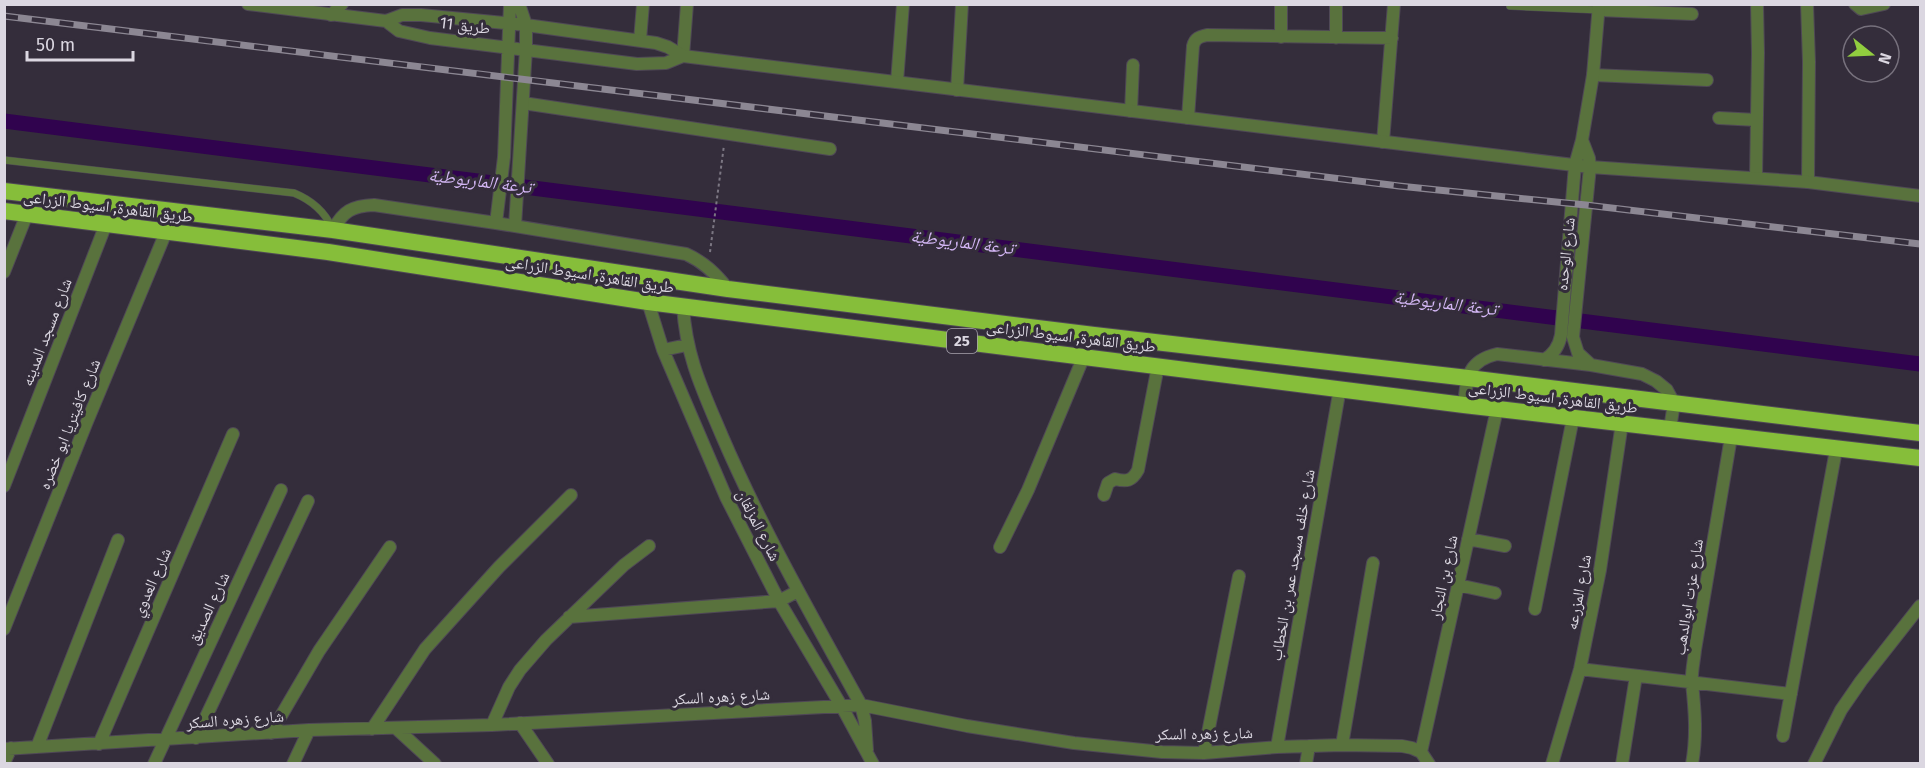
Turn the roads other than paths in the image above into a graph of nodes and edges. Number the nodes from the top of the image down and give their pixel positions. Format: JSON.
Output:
{"nodes":[{"id":1,"x":342,"y":4,"type":"edge"},
{"id":2,"x":510,"y":4,"type":"edge"},
{"id":3,"x":519,"y":4,"type":"edge"},
{"id":4,"x":642,"y":4,"type":"edge"},
{"id":5,"x":687,"y":4,"type":"edge"},
{"id":6,"x":903,"y":4,"type":"edge"},
{"id":7,"x":962,"y":4,"type":"edge"},
{"id":8,"x":1281,"y":4,"type":"edge"},
{"id":9,"x":1336,"y":4,"type":"edge"},
{"id":10,"x":1395,"y":4,"type":"edge"},
{"id":11,"x":1757,"y":4,"type":"edge"},
{"id":12,"x":1807,"y":4,"type":"edge"},
{"id":13,"x":1855,"y":4,"type":"edge"},
{"id":14,"x":1884,"y":4,"type":"edge"},
{"id":15,"x":255,"y":5,"type":"edge"},
{"id":16,"x":1510,"y":6,"type":"dead end"},
{"id":17,"x":1599,"y":7,"type":"edge"},
{"id":18,"x":308,"y":8,"type":"edge"},
{"id":19,"x":1692,"y":14,"type":"dead end"},
{"id":20,"x":331,"y":15,"type":"junction"},
{"id":21,"x":386,"y":21,"type":"junction"},
{"id":22,"x":509,"y":23,"type":"junction"},
{"id":23,"x":526,"y":25,"type":"junction"},
{"id":24,"x":1281,"y":36,"type":"junction"},
{"id":25,"x":1336,"y":38,"type":"junction"},
{"id":26,"x":1392,"y":38,"type":"junction"},
{"id":27,"x":640,"y":40,"type":"junction"},
{"id":28,"x":508,"y":47,"type":"junction"},
{"id":29,"x":526,"y":49,"type":"junction"},
{"id":30,"x":683,"y":56,"type":"junction"},
{"id":31,"x":1133,"y":65,"type":"dead end"},
{"id":32,"x":1593,"y":75,"type":"junction"},
{"id":33,"x":1707,"y":80,"type":"dead end"},
{"id":34,"x":897,"y":82,"type":"junction"},
{"id":35,"x":957,"y":90,"type":"junction"},
{"id":36,"x":523,"y":103,"type":"junction"},
{"id":37,"x":1131,"y":111,"type":"junction"},
{"id":38,"x":1188,"y":118,"type":"junction"},
{"id":39,"x":1719,"y":118,"type":"dead end"},
{"id":40,"x":1757,"y":120,"type":"junction"},
{"id":41,"x":1582,"y":140,"type":"junction"},
{"id":42,"x":1383,"y":142,"type":"junction"},
{"id":43,"x":830,"y":149,"type":"dead end"},
{"id":44,"x":4,"y":160,"type":"edge"},
{"id":45,"x":1575,"y":165,"type":"junction"},
{"id":46,"x":1590,"y":167,"type":"junction"},
{"id":47,"x":1756,"y":178,"type":"junction"},
{"id":48,"x":1808,"y":182,"type":"junction"},
{"id":49,"x":4,"y":191,"type":"edge"},
{"id":50,"x":1920,"y":196,"type":"edge"},
{"id":51,"x":4,"y":211,"type":"edge"},
{"id":52,"x":27,"y":214,"type":"junction"},
{"id":53,"x":496,"y":223,"type":"junction"},
{"id":54,"x":106,"y":224,"type":"junction"},
{"id":55,"x":515,"y":226,"type":"junction"},
{"id":56,"x":333,"y":230,"type":"junction"},
{"id":57,"x":166,"y":232,"type":"junction"},
{"id":58,"x":328,"y":252,"type":"junction"},
{"id":59,"x":4,"y":272,"type":"edge"},
{"id":60,"x":728,"y":289,"type":"junction"},
{"id":61,"x":648,"y":302,"type":"junction"},
{"id":62,"x":683,"y":306,"type":"junction"},
{"id":63,"x":729,"y":311,"type":"junction"},
{"id":64,"x":1567,"y":336,"type":"junction"},
{"id":65,"x":687,"y":345,"type":"junction"},
{"id":66,"x":663,"y":350,"type":"junction"},
{"id":67,"x":1084,"y":356,"type":"junction"},
{"id":68,"x":1544,"y":360,"type":"junction"},
{"id":69,"x":1591,"y":365,"type":"junction"},
{"id":70,"x":1158,"y":366,"type":"junction"},
{"id":71,"x":1467,"y":378,"type":"junction"},
{"id":72,"x":1340,"y":388,"type":"junction"},
{"id":73,"x":1674,"y":403,"type":"junction"},
{"id":74,"x":1464,"y":405,"type":"junction"},
{"id":75,"x":1497,"y":409,"type":"junction"},
{"id":76,"x":1573,"y":418,"type":"junction"},
{"id":77,"x":1622,"y":423,"type":"junction"},
{"id":78,"x":1670,"y":429,"type":"junction"},
{"id":79,"x":1920,"y":433,"type":"edge"},
{"id":80,"x":234,"y":434,"type":"dead end"},
{"id":81,"x":1731,"y":437,"type":"junction"},
{"id":82,"x":1836,"y":450,"type":"junction"},
{"id":83,"x":1920,"y":458,"type":"edge"},
{"id":84,"x":4,"y":486,"type":"edge"},
{"id":85,"x":744,"y":489,"type":"junction"},
{"id":86,"x":281,"y":490,"type":"dead end"},
{"id":87,"x":571,"y":495,"type":"dead end"},
{"id":88,"x":1104,"y":495,"type":"dead end"},
{"id":89,"x":726,"y":497,"type":"junction"},
{"id":90,"x":308,"y":501,"type":"dead end"},
{"id":91,"x":1468,"y":539,"type":"junction"},
{"id":92,"x":118,"y":540,"type":"dead end"},
{"id":93,"x":649,"y":546,"type":"dead end"},
{"id":94,"x":1504,"y":546,"type":"dead end"},
{"id":95,"x":390,"y":547,"type":"dead end"},
{"id":96,"x":1000,"y":548,"type":"dead end"},
{"id":97,"x":1373,"y":563,"type":"dead end"},
{"id":98,"x":1239,"y":576,"type":"dead end"},
{"id":99,"x":1458,"y":585,"type":"junction"},
{"id":100,"x":798,"y":591,"type":"junction"},
{"id":101,"x":1495,"y":593,"type":"dead end"},
{"id":102,"x":779,"y":602,"type":"junction"},
{"id":103,"x":1920,"y":606,"type":"edge"},
{"id":104,"x":1535,"y":609,"type":"dead end"},
{"id":105,"x":569,"y":617,"type":"junction"},
{"id":106,"x":4,"y":629,"type":"edge"},
{"id":107,"x":1580,"y":669,"type":"junction"},
{"id":108,"x":1636,"y":676,"type":"junction"},
{"id":109,"x":1692,"y":682,"type":"junction"},
{"id":110,"x":1791,"y":694,"type":"junction"},
{"id":111,"x":861,"y":705,"type":"junction"},
{"id":112,"x":842,"y":707,"type":"junction"},
{"id":113,"x":520,"y":723,"type":"junction"},
{"id":114,"x":492,"y":725,"type":"junction"},
{"id":115,"x":372,"y":729,"type":"junction"},
{"id":116,"x":397,"y":729,"type":"junction"},
{"id":117,"x":309,"y":730,"type":"junction"},
{"id":118,"x":271,"y":733,"type":"junction"},
{"id":119,"x":1783,"y":736,"type":"dead end"},
{"id":120,"x":196,"y":738,"type":"junction"},
{"id":121,"x":165,"y":740,"type":"junction"},
{"id":122,"x":99,"y":744,"type":"junction"},
{"id":123,"x":1342,"y":745,"type":"junction"},
{"id":124,"x":1309,"y":746,"type":"junction"},
{"id":125,"x":37,"y":747,"type":"junction"},
{"id":126,"x":1277,"y":747,"type":"junction"},
{"id":127,"x":8,"y":749,"type":"edge"},
{"id":128,"x":867,"y":751,"type":"junction"},
{"id":129,"x":1204,"y":753,"type":"junction"},
{"id":130,"x":1421,"y":753,"type":"junction"},
{"id":131,"x":4,"y":763,"type":"edge"},
{"id":132,"x":154,"y":764,"type":"edge"},
{"id":133,"x":293,"y":764,"type":"edge"},
{"id":134,"x":435,"y":764,"type":"edge"},
{"id":135,"x":548,"y":764,"type":"edge"},
{"id":136,"x":873,"y":764,"type":"edge"},
{"id":137,"x":1305,"y":764,"type":"edge"},
{"id":138,"x":1429,"y":764,"type":"edge"},
{"id":139,"x":1552,"y":764,"type":"edge"},
{"id":140,"x":1622,"y":764,"type":"edge"},
{"id":141,"x":1692,"y":764,"type":"edge"},
{"id":142,"x":1814,"y":764,"type":"edge"}],
"edges":[{"from":1,"to":20,"type":"street"},
{"from":2,"to":22,"type":"street"},
{"from":3,"to":23,"type":"street"},
{"from":4,"to":27,"type":"street"},
{"from":5,"to":30,"type":"street"},
{"from":6,"to":34,"type":"street"},
{"from":7,"to":35,"type":"street"},
{"from":8,"to":24,"type":"street"},
{"from":9,"to":25,"type":"street"},
{"from":10,"to":26,"type":"street"},
{"from":11,"to":40,"type":"street"},
{"from":12,"to":48,"type":"street"},
{"from":13,"to":14,"type":"street"},
{"from":15,"to":18,"type":"street","name":"طريق 11"},
{"from":16,"to":17,"type":"lane"},
{"from":17,"to":19,"type":"street"},
{"from":17,"to":32,"type":"street","name":"شارع الوحده"},
{"from":18,"to":20,"type":"street","name":"طريق 11"},
{"from":20,"to":21,"type":"street","name":"طريق 11"},
{"from":21,"to":22,"type":"street","name":"طريق 11"},
{"from":21,"to":28,"type":"street","name":"طريق 11"},
{"from":22,"to":23,"type":"street","name":"طريق 11"},
{"from":22,"to":28,"type":"street"},
{"from":23,"to":27,"type":"street","name":"طريق 11"},
{"from":23,"to":29,"type":"street"},
{"from":24,"to":25,"type":"street"},
{"from":24,"to":38,"type":"street"},
{"from":25,"to":26,"type":"street"},
{"from":26,"to":42,"type":"street"},
{"from":27,"to":30,"type":"street","name":"طريق 11"},
{"from":28,"to":29,"type":"street","name":"طريق 11"},
{"from":28,"to":53,"type":"street"},
{"from":29,"to":30,"type":"street","name":"طريق 11"},
{"from":29,"to":36,"type":"street"},
{"from":30,"to":34,"type":"street"},
{"from":31,"to":37,"type":"street"},
{"from":32,"to":33,"type":"street"},
{"from":32,"to":41,"type":"street","name":"شارع الوحده"},
{"from":34,"to":35,"type":"street"},
{"from":35,"to":37,"type":"street"},
{"from":36,"to":43,"type":"street"},
{"from":36,"to":55,"type":"street"},
{"from":37,"to":38,"type":"street"},
{"from":38,"to":42,"type":"street"},
{"from":39,"to":40,"type":"street"},
{"from":40,"to":47,"type":"street"},
{"from":41,"to":45,"type":"street","name":"شارع الوحده"},
{"from":41,"to":46,"type":"street","name":"شارع الوحده"},
{"from":42,"to":45,"type":"street"},
{"from":44,"to":56,"type":"lane"},
{"from":45,"to":46,"type":"street"},
{"from":45,"to":64,"type":"street","name":"شارع الوحده"},
{"from":46,"to":47,"type":"street"},
{"from":46,"to":64,"type":"street","name":"شارع الوحده"},
{"from":47,"to":48,"type":"street"},
{"from":48,"to":50,"type":"street"},
{"from":49,"to":56,"type":"highway","name":"طريق القاهرة, اسيوط الزراعى","number":"25"},
{"from":51,"to":52,"type":"highway","name":"طريق القاهرة, اسيوط الزراعى","number":"25"},
{"from":52,"to":54,"type":"highway","name":"طريق القاهرة, اسيوط الزراعى","number":"25"},
{"from":52,"to":59,"type":"street"},
{"from":53,"to":55,"type":"street"},
{"from":53,"to":56,"type":"street"},
{"from":54,"to":57,"type":"highway","name":"طريق القاهرة, اسيوط الزراعى","number":"25"},
{"from":54,"to":84,"type":"street","name":"شارع مسجد المدينه"},
{"from":55,"to":60,"type":"street"},
{"from":56,"to":58,"type":"highway"},
{"from":56,"to":60,"type":"highway","name":"طريق القاهرة, اسيوط الزراعى","number":"25"},
{"from":57,"to":58,"type":"highway","name":"طريق القاهرة, اسيوط الزراعى","number":"25"},
{"from":57,"to":106,"type":"street","name":"شارع كافيتريا ابو خضره"},
{"from":58,"to":61,"type":"highway","name":"طريق القاهرة, اسيوط الزراعى","number":"25"},
{"from":60,"to":63,"type":"highway"},
{"from":60,"to":71,"type":"highway","name":"طريق القاهرة, اسيوط الزراعى","number":"25"},
{"from":61,"to":62,"type":"highway","name":"طريق القاهرة, اسيوط الزراعى","number":"25"},
{"from":61,"to":66,"type":"street","name":"شارع المزلقان"},
{"from":62,"to":63,"type":"highway","name":"طريق القاهرة, اسيوط الزراعى","number":"25"},
{"from":62,"to":65,"type":"street","name":"شارع المزلقان"},
{"from":63,"to":67,"type":"highway","name":"طريق القاهرة, اسيوط الزراعى","number":"25"},
{"from":64,"to":68,"type":"street","name":"شارع الوحده"},
{"from":64,"to":69,"type":"street"},
{"from":65,"to":66,"type":"street"},
{"from":65,"to":85,"type":"street","name":"شارع المزلقان"},
{"from":66,"to":89,"type":"street","name":"شارع المزلقان"},
{"from":67,"to":70,"type":"highway","name":"طريق القاهرة, اسيوط الزراعى","number":"25"},
{"from":67,"to":96,"type":"street"},
{"from":68,"to":69,"type":"street"},
{"from":68,"to":71,"type":"street"},
{"from":69,"to":73,"type":"street"},
{"from":70,"to":72,"type":"highway","name":"طريق القاهرة, اسيوط الزراعى","number":"25"},
{"from":70,"to":88,"type":"street"},
{"from":71,"to":73,"type":"highway","name":"طريق القاهرة, اسيوط الزراعى","number":"25"},
{"from":71,"to":74,"type":"street"},
{"from":72,"to":74,"type":"highway","name":"طريق القاهرة, اسيوط الزراعى","number":"25"},
{"from":72,"to":126,"type":"street","name":"شارع خلف مسجد عمر بن الخطاب"},
{"from":73,"to":78,"type":"street"},
{"from":73,"to":79,"type":"highway","name":"طريق القاهرة, اسيوط الزراعى","number":"25"},
{"from":74,"to":75,"type":"highway","name":"طريق القاهرة, اسيوط الزراعى","number":"25"},
{"from":75,"to":76,"type":"highway","name":"طريق القاهرة, اسيوط الزراعى","number":"25"},
{"from":75,"to":91,"type":"street","name":"شارع بن النجار"},
{"from":76,"to":77,"type":"highway","name":"طريق القاهرة, اسيوط الزراعى","number":"25"},
{"from":76,"to":104,"type":"street"},
{"from":77,"to":78,"type":"highway","name":"طريق القاهرة, اسيوط الزراعى","number":"25"},
{"from":77,"to":107,"type":"street","name":"شارع المزرعه"},
{"from":78,"to":81,"type":"highway","name":"طريق القاهرة, اسيوط الزراعى","number":"25"},
{"from":80,"to":122,"type":"street","name":"شارع العدوي"},
{"from":81,"to":82,"type":"highway","name":"طريق القاهرة, اسيوط الزراعى","number":"25"},
{"from":81,"to":109,"type":"street","name":"شارع عزت ابوالدهب"},
{"from":82,"to":83,"type":"highway","name":"طريق القاهرة, اسيوط الزراعى","number":"25"},
{"from":82,"to":110,"type":"street"},
{"from":85,"to":89,"type":"street"},
{"from":85,"to":100,"type":"street","name":"شارع المزلقان"},
{"from":86,"to":121,"type":"street","name":"شارع الصديق"},
{"from":87,"to":115,"type":"street"},
{"from":89,"to":102,"type":"street","name":"شارع المزلقان"},
{"from":90,"to":120,"type":"street"},
{"from":91,"to":94,"type":"street"},
{"from":91,"to":99,"type":"street","name":"شارع بن النجار"},
{"from":92,"to":125,"type":"street"},
{"from":93,"to":105,"type":"street"},
{"from":95,"to":118,"type":"street"},
{"from":97,"to":123,"type":"street"},
{"from":98,"to":129,"type":"street"},
{"from":99,"to":101,"type":"street"},
{"from":99,"to":130,"type":"street","name":"شارع بن النجار"},
{"from":100,"to":102,"type":"street"},
{"from":100,"to":111,"type":"street","name":"شارع المزلقان"},
{"from":102,"to":105,"type":"street"},
{"from":102,"to":112,"type":"street","name":"شارع المزلقان"},
{"from":103,"to":142,"type":"street"},
{"from":105,"to":114,"type":"street"},
{"from":107,"to":108,"type":"street"},
{"from":107,"to":139,"type":"street","name":"شارع المزرعه"},
{"from":108,"to":109,"type":"street"},
{"from":108,"to":140,"type":"street"},
{"from":109,"to":110,"type":"street"},
{"from":109,"to":141,"type":"street","name":"شارع عزت ابوالدهب"},
{"from":110,"to":119,"type":"street"},
{"from":111,"to":112,"type":"street","name":"شارع زهره السكر"},
{"from":111,"to":128,"type":"street","name":"شارع المزلقان"},
{"from":111,"to":129,"type":"street","name":"شارع زهره السكر"},
{"from":112,"to":113,"type":"street","name":"شارع زهره السكر"},
{"from":112,"to":128,"type":"street","name":"شارع المزلقان"},
{"from":113,"to":114,"type":"street","name":"شارع زهره السكر"},
{"from":113,"to":135,"type":"street"},
{"from":114,"to":116,"type":"street","name":"شارع زهره السكر"},
{"from":115,"to":116,"type":"street","name":"شارع زهره السكر"},
{"from":115,"to":117,"type":"street","name":"شارع زهره السكر"},
{"from":116,"to":134,"type":"street"},
{"from":117,"to":118,"type":"street","name":"شارع زهره السكر"},
{"from":117,"to":133,"type":"street"},
{"from":118,"to":120,"type":"street","name":"شارع زهره السكر"},
{"from":120,"to":121,"type":"street","name":"شارع زهره السكر"},
{"from":121,"to":122,"type":"street","name":"شارع زهره السكر"},
{"from":121,"to":132,"type":"street","name":"شارع الصديق"},
{"from":122,"to":125,"type":"street","name":"شارع زهره السكر"},
{"from":123,"to":124,"type":"street","name":"شارع زهره السكر"},
{"from":123,"to":130,"type":"street","name":"شارع زهره السكر"},
{"from":124,"to":126,"type":"street","name":"شارع زهره السكر"},
{"from":124,"to":137,"type":"street"},
{"from":125,"to":127,"type":"street","name":"شارع زهره السكر"},
{"from":126,"to":129,"type":"street","name":"شارع زهره السكر"},
{"from":127,"to":131,"type":"street"},
{"from":128,"to":136,"type":"street","name":"شارع المزلقان"},
{"from":130,"to":138,"type":"street"}]}
